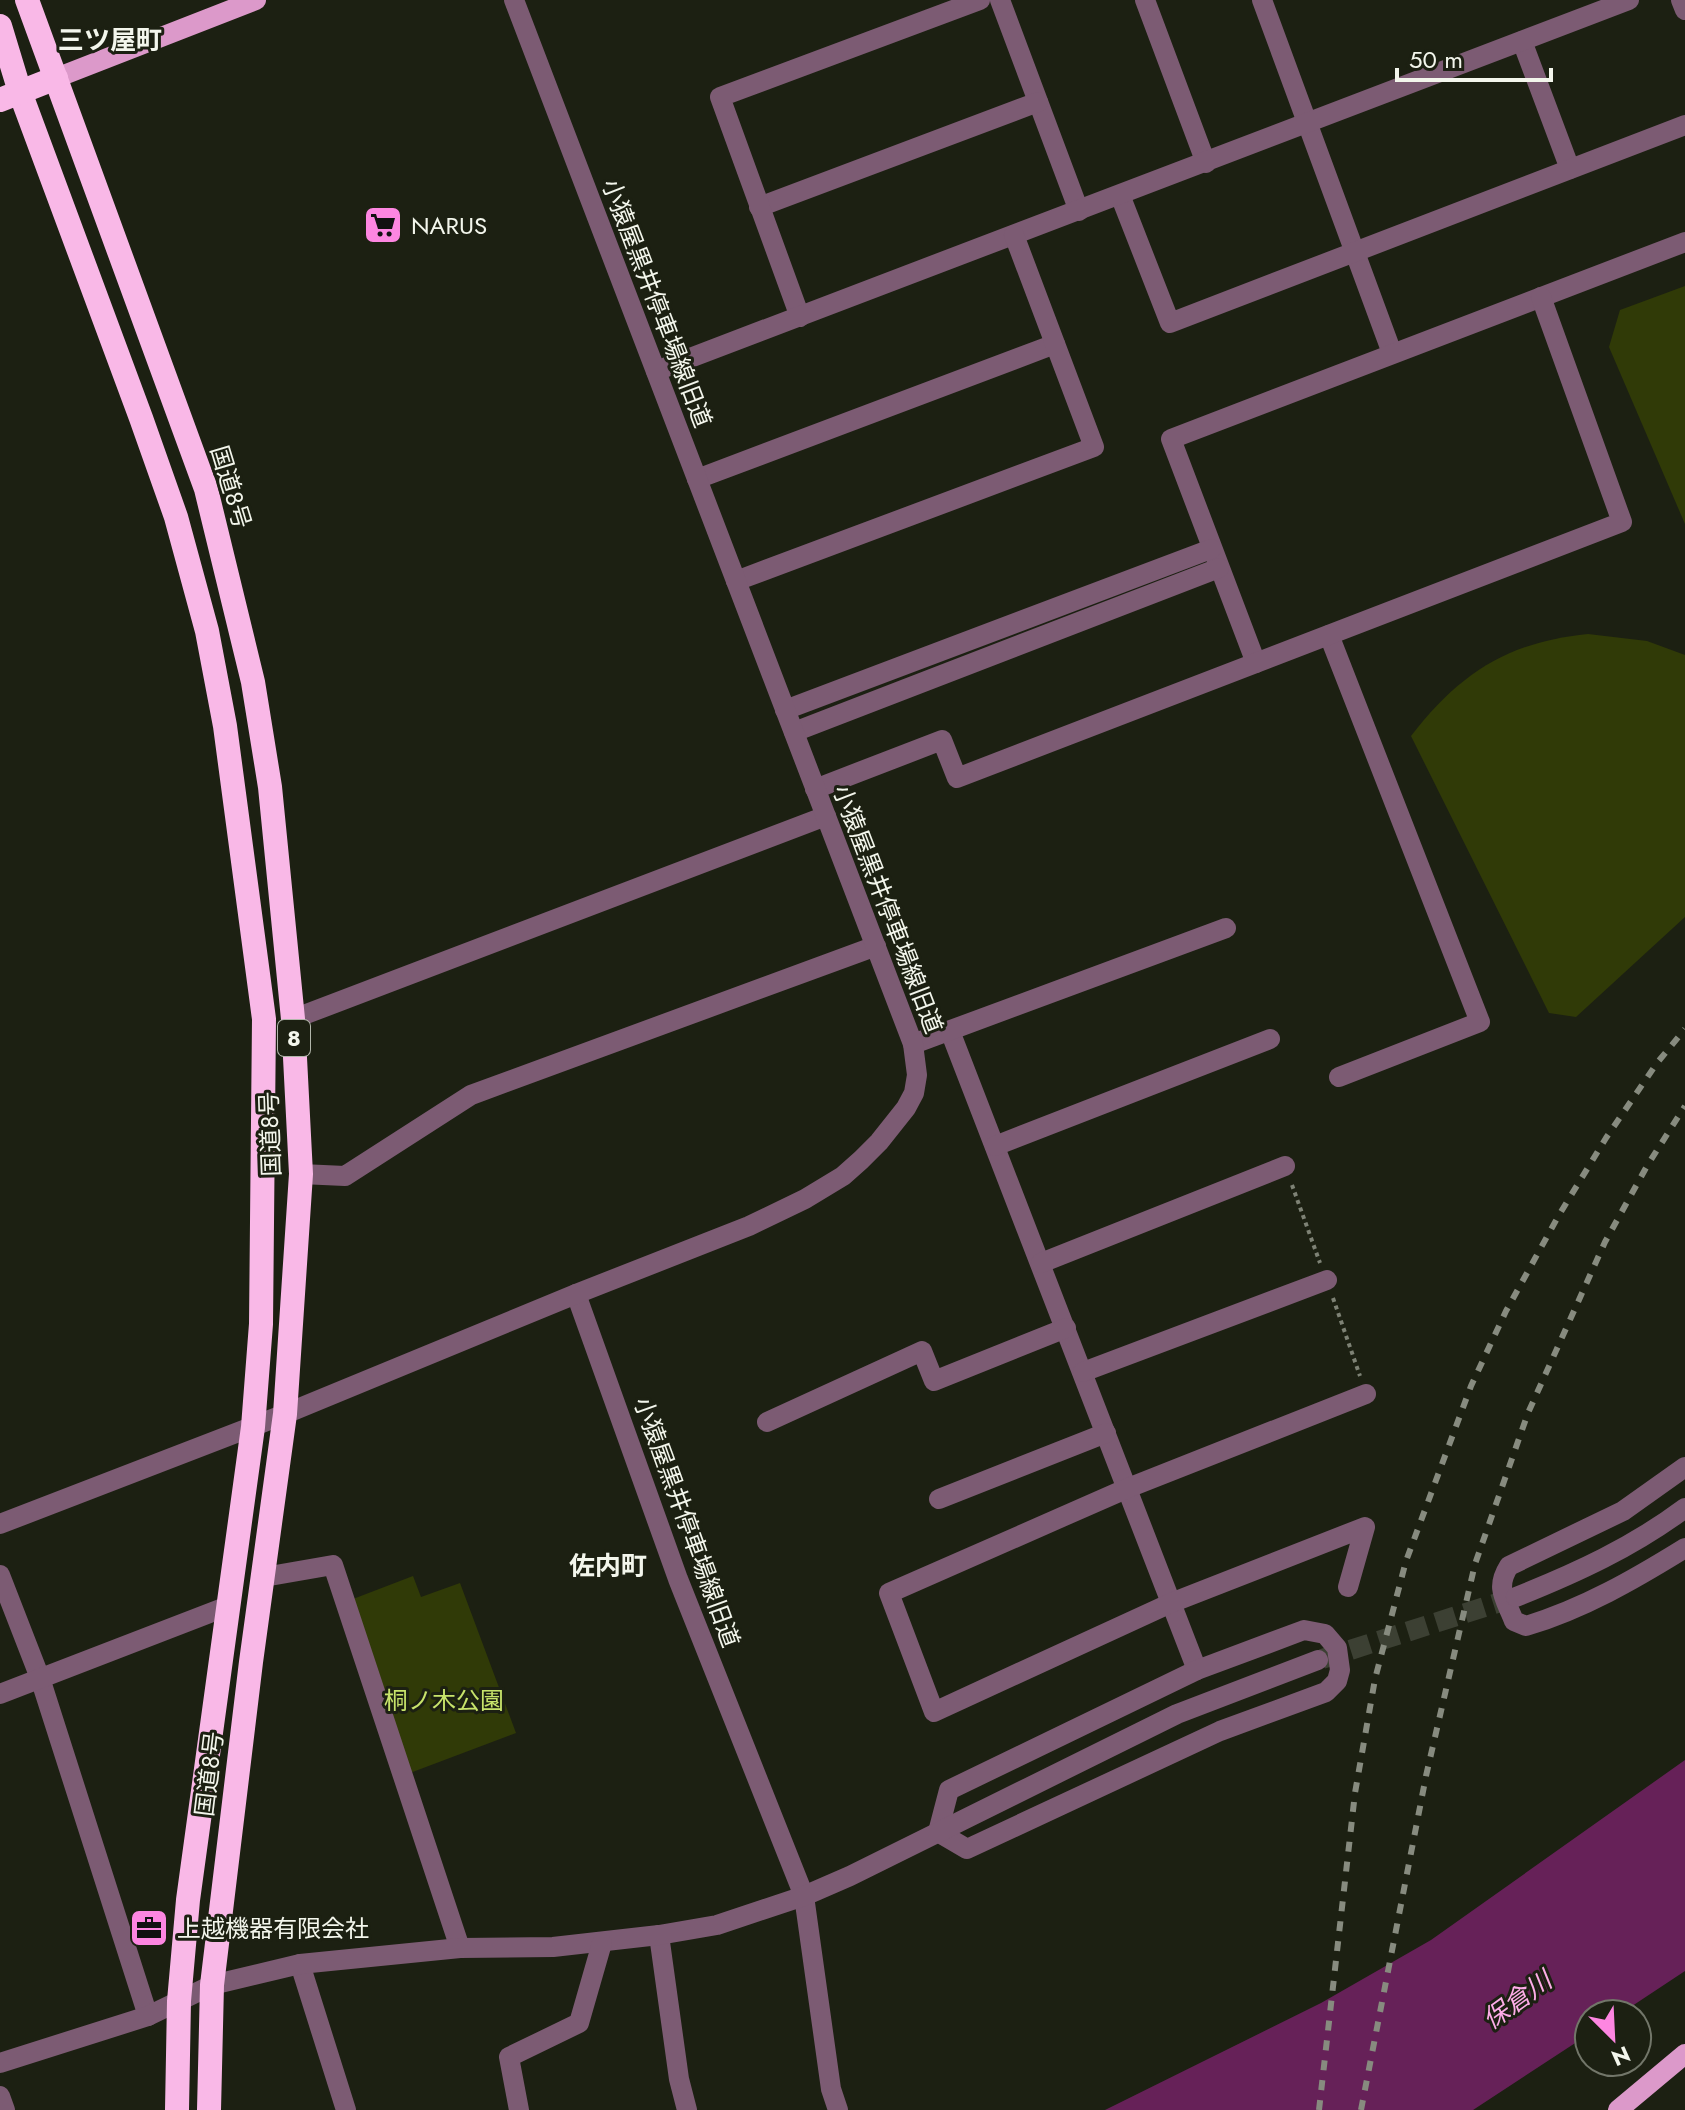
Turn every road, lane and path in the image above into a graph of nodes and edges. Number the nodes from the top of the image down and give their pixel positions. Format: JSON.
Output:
{"nodes":[{"id":1,"x":27,"y":0,"type":"edge"},
{"id":2,"x":256,"y":0,"type":"edge"},
{"id":3,"x":514,"y":0,"type":"edge"},
{"id":4,"x":980,"y":0,"type":"edge"},
{"id":5,"x":1000,"y":0,"type":"edge"},
{"id":6,"x":1145,"y":0,"type":"edge"},
{"id":7,"x":1262,"y":0,"type":"edge"},
{"id":8,"x":1629,"y":0,"type":"edge"},
{"id":9,"x":1681,"y":0,"type":"edge"},
{"id":10,"x":1685,"y":10,"type":"edge"},
{"id":11,"x":0,"y":26,"type":"edge"},
{"id":12,"x":1522,"y":41,"type":"junction"},
{"id":13,"x":56,"y":78,"type":"junction"},
{"id":14,"x":10,"y":96,"type":"edge"},
{"id":15,"x":1038,"y":102,"type":"junction"},
{"id":16,"x":1308,"y":124,"type":"junction"},
{"id":17,"x":1685,"y":125,"type":"edge"},
{"id":18,"x":1206,"y":163,"type":"junction"},
{"id":19,"x":1570,"y":169,"type":"junction"},
{"id":20,"x":1120,"y":195,"type":"junction"},
{"id":21,"x":759,"y":207,"type":"junction"},
{"id":22,"x":1079,"y":211,"type":"junction"},
{"id":23,"x":1014,"y":235,"type":"junction"},
{"id":24,"x":1685,"y":242,"type":"edge"},
{"id":25,"x":1355,"y":252,"type":"junction"},
{"id":26,"x":1541,"y":297,"type":"junction"},
{"id":27,"x":800,"y":317,"type":"junction"},
{"id":28,"x":1055,"y":344,"type":"junction"},
{"id":29,"x":1392,"y":353,"type":"junction"},
{"id":30,"x":656,"y":371,"type":"junction"},
{"id":31,"x":697,"y":479,"type":"junction"},
{"id":32,"x":1215,"y":558,"type":"junction"},
{"id":33,"x":736,"y":581,"type":"junction"},
{"id":34,"x":1329,"y":635,"type":"junction"},
{"id":35,"x":1256,"y":663,"type":"junction"},
{"id":36,"x":785,"y":710,"type":"junction"},
{"id":37,"x":794,"y":732,"type":"junction"},
{"id":38,"x":815,"y":789,"type":"junction"},
{"id":39,"x":826,"y":816,"type":"junction"},
{"id":40,"x":1226,"y":928,"type":"dead end"},
{"id":41,"x":876,"y":946,"type":"junction"},
{"id":42,"x":293,"y":1019,"type":"junction"},
{"id":43,"x":950,"y":1031,"type":"junction"},
{"id":44,"x":1270,"y":1039,"type":"dead end"},
{"id":45,"x":913,"y":1044,"type":"junction"},
{"id":46,"x":1339,"y":1077,"type":"dead end"},
{"id":47,"x":995,"y":1146,"type":"junction"},
{"id":48,"x":1285,"y":1166,"type":"dead end"},
{"id":49,"x":301,"y":1174,"type":"junction"},
{"id":50,"x":1041,"y":1263,"type":"junction"},
{"id":51,"x":1327,"y":1280,"type":"dead end"},
{"id":52,"x":576,"y":1294,"type":"junction"},
{"id":53,"x":1066,"y":1328,"type":"junction"},
{"id":54,"x":1083,"y":1372,"type":"junction"},
{"id":55,"x":1366,"y":1394,"type":"dead end"},
{"id":56,"x":285,"y":1414,"type":"junction"},
{"id":57,"x":767,"y":1422,"type":"dead end"},
{"id":58,"x":253,"y":1427,"type":"junction"},
{"id":59,"x":1106,"y":1433,"type":"junction"},
{"id":60,"x":1685,"y":1467,"type":"edge"},
{"id":61,"x":1128,"y":1488,"type":"junction"},
{"id":62,"x":939,"y":1499,"type":"dead end"},
{"id":63,"x":1685,"y":1508,"type":"edge"},
{"id":64,"x":0,"y":1524,"type":"edge"},
{"id":65,"x":1685,"y":1548,"type":"edge"},
{"id":66,"x":0,"y":1575,"type":"edge"},
{"id":67,"x":264,"y":1577,"type":"junction"},
{"id":68,"x":1348,"y":1587,"type":"dead end"},
{"id":69,"x":1516,"y":1597,"type":"tunnel mouth"},
{"id":70,"x":1171,"y":1603,"type":"junction"},
{"id":71,"x":228,"y":1606,"type":"junction"},
{"id":72,"x":1318,"y":1660,"type":"tunnel mouth"},
{"id":73,"x":1197,"y":1670,"type":"junction"},
{"id":74,"x":40,"y":1678,"type":"junction"},
{"id":75,"x":0,"y":1694,"type":"edge"},
{"id":76,"x":938,"y":1832,"type":"junction"},
{"id":77,"x":804,"y":1896,"type":"junction"},
{"id":78,"x":659,"y":1935,"type":"junction"},
{"id":79,"x":602,"y":1943,"type":"junction"},
{"id":80,"x":460,"y":1948,"type":"junction"},
{"id":81,"x":300,"y":1964,"type":"junction"},
{"id":82,"x":212,"y":1985,"type":"junction"},
{"id":83,"x":179,"y":2001,"type":"junction"},
{"id":84,"x":148,"y":2016,"type":"junction"},
{"id":85,"x":1685,"y":2054,"type":"edge"},
{"id":86,"x":0,"y":2063,"type":"edge"},
{"id":87,"x":0,"y":2096,"type":"edge"},
{"id":88,"x":5,"y":2110,"type":"edge"},
{"id":89,"x":177,"y":2110,"type":"edge"},
{"id":90,"x":209,"y":2110,"type":"edge"},
{"id":91,"x":346,"y":2110,"type":"edge"},
{"id":92,"x":519,"y":2110,"type":"edge"},
{"id":93,"x":687,"y":2110,"type":"edge"},
{"id":94,"x":838,"y":2110,"type":"edge"},
{"id":95,"x":1618,"y":2110,"type":"edge"}],
"edges":[{"from":1,"to":13,"type":"highway","name":"国道8号","number":"8"},
{"from":2,"to":13,"type":"main road"},
{"from":3,"to":30,"type":"street","name":"小猿屋黒井停車場線旧道"},
{"from":4,"to":21,"type":"street"},
{"from":5,"to":15,"type":"street"},
{"from":6,"to":18,"type":"street"},
{"from":7,"to":16,"type":"street"},
{"from":8,"to":12,"type":"street"},
{"from":9,"to":10,"type":"street"},
{"from":11,"to":14,"type":"highway","name":"国道8号","number":"8"},
{"from":12,"to":16,"type":"street"},
{"from":12,"to":19,"type":"street"},
{"from":13,"to":14,"type":"highway"},
{"from":13,"to":42,"type":"highway","name":"国道8号","number":"8"},
{"from":14,"to":58,"type":"highway","name":"国道8号","number":"8"},
{"from":15,"to":21,"type":"street"},
{"from":15,"to":22,"type":"street"},
{"from":16,"to":18,"type":"street"},
{"from":16,"to":25,"type":"street"},
{"from":17,"to":19,"type":"street"},
{"from":18,"to":20,"type":"street"},
{"from":19,"to":25,"type":"street"},
{"from":20,"to":22,"type":"street"},
{"from":20,"to":25,"type":"street"},
{"from":21,"to":27,"type":"street"},
{"from":22,"to":23,"type":"street"},
{"from":23,"to":27,"type":"street"},
{"from":23,"to":28,"type":"street"},
{"from":24,"to":26,"type":"street"},
{"from":25,"to":29,"type":"street"},
{"from":26,"to":29,"type":"street"},
{"from":26,"to":34,"type":"street"},
{"from":27,"to":30,"type":"street"},
{"from":28,"to":31,"type":"street"},
{"from":28,"to":33,"type":"street"},
{"from":29,"to":32,"type":"street"},
{"from":30,"to":31,"type":"street","name":"小猿屋黒井停車場線旧道"},
{"from":31,"to":33,"type":"street","name":"小猿屋黒井停車場線旧道"},
{"from":32,"to":35,"type":"street"},
{"from":32,"to":36,"type":"street"},
{"from":32,"to":37,"type":"street"},
{"from":33,"to":36,"type":"street","name":"小猿屋黒井停車場線旧道"},
{"from":34,"to":35,"type":"street"},
{"from":34,"to":46,"type":"street"},
{"from":35,"to":38,"type":"street"},
{"from":36,"to":37,"type":"street","name":"小猿屋黒井停車場線旧道"},
{"from":37,"to":38,"type":"street","name":"小猿屋黒井停車場線旧道"},
{"from":38,"to":39,"type":"street","name":"小猿屋黒井停車場線旧道"},
{"from":39,"to":41,"type":"street","name":"小猿屋黒井停車場線旧道"},
{"from":39,"to":42,"type":"street"},
{"from":40,"to":43,"type":"street"},
{"from":41,"to":45,"type":"street","name":"小猿屋黒井停車場線旧道"},
{"from":41,"to":49,"type":"street"},
{"from":42,"to":49,"type":"highway","name":"国道8号","number":"8"},
{"from":43,"to":45,"type":"street"},
{"from":43,"to":47,"type":"street"},
{"from":44,"to":47,"type":"street"},
{"from":45,"to":52,"type":"street","name":"小猿屋黒井停車場線旧道"},
{"from":47,"to":50,"type":"street"},
{"from":48,"to":50,"type":"street"},
{"from":49,"to":56,"type":"highway","name":"国道8号","number":"8"},
{"from":50,"to":53,"type":"street"},
{"from":51,"to":54,"type":"street"},
{"from":52,"to":56,"type":"street"},
{"from":52,"to":77,"type":"street","name":"小猿屋黒井停車場線旧道"},
{"from":53,"to":54,"type":"street"},
{"from":53,"to":57,"type":"street"},
{"from":54,"to":59,"type":"street"},
{"from":55,"to":61,"type":"street"},
{"from":56,"to":58,"type":"street"},
{"from":56,"to":67,"type":"highway","name":"国道8号","number":"8"},
{"from":58,"to":64,"type":"street"},
{"from":58,"to":71,"type":"highway","name":"国道8号","number":"8"},
{"from":59,"to":61,"type":"street"},
{"from":59,"to":62,"type":"street"},
{"from":60,"to":65,"type":"street"},
{"from":61,"to":70,"type":"street"},
{"from":61,"to":70,"type":"street"},
{"from":63,"to":69,"type":"street"},
{"from":66,"to":74,"type":"street"},
{"from":67,"to":80,"type":"street"},
{"from":67,"to":82,"type":"highway","name":"国道8号","number":"8"},
{"from":68,"to":70,"type":"street"},
{"from":70,"to":73,"type":"street"},
{"from":71,"to":74,"type":"street"},
{"from":71,"to":83,"type":"highway","name":"国道8号","number":"8"},
{"from":72,"to":76,"type":"street"},
{"from":73,"to":76,"type":"street"},
{"from":73,"to":76,"type":"street"},
{"from":74,"to":75,"type":"street"},
{"from":74,"to":84,"type":"street"},
{"from":76,"to":77,"type":"street"},
{"from":77,"to":78,"type":"street"},
{"from":77,"to":94,"type":"street","name":"小猿屋黒井停車場線旧道"},
{"from":78,"to":79,"type":"street"},
{"from":78,"to":93,"type":"street"},
{"from":79,"to":80,"type":"street"},
{"from":79,"to":92,"type":"street"},
{"from":80,"to":81,"type":"street"},
{"from":81,"to":82,"type":"street"},
{"from":81,"to":91,"type":"street"},
{"from":82,"to":83,"type":"street"},
{"from":82,"to":90,"type":"highway","name":"国道8号","number":"8"},
{"from":83,"to":84,"type":"street"},
{"from":83,"to":89,"type":"highway","name":"国道8号","number":"8"},
{"from":84,"to":86,"type":"street"},
{"from":85,"to":95,"type":"main road"},
{"from":87,"to":88,"type":"street"}]}
